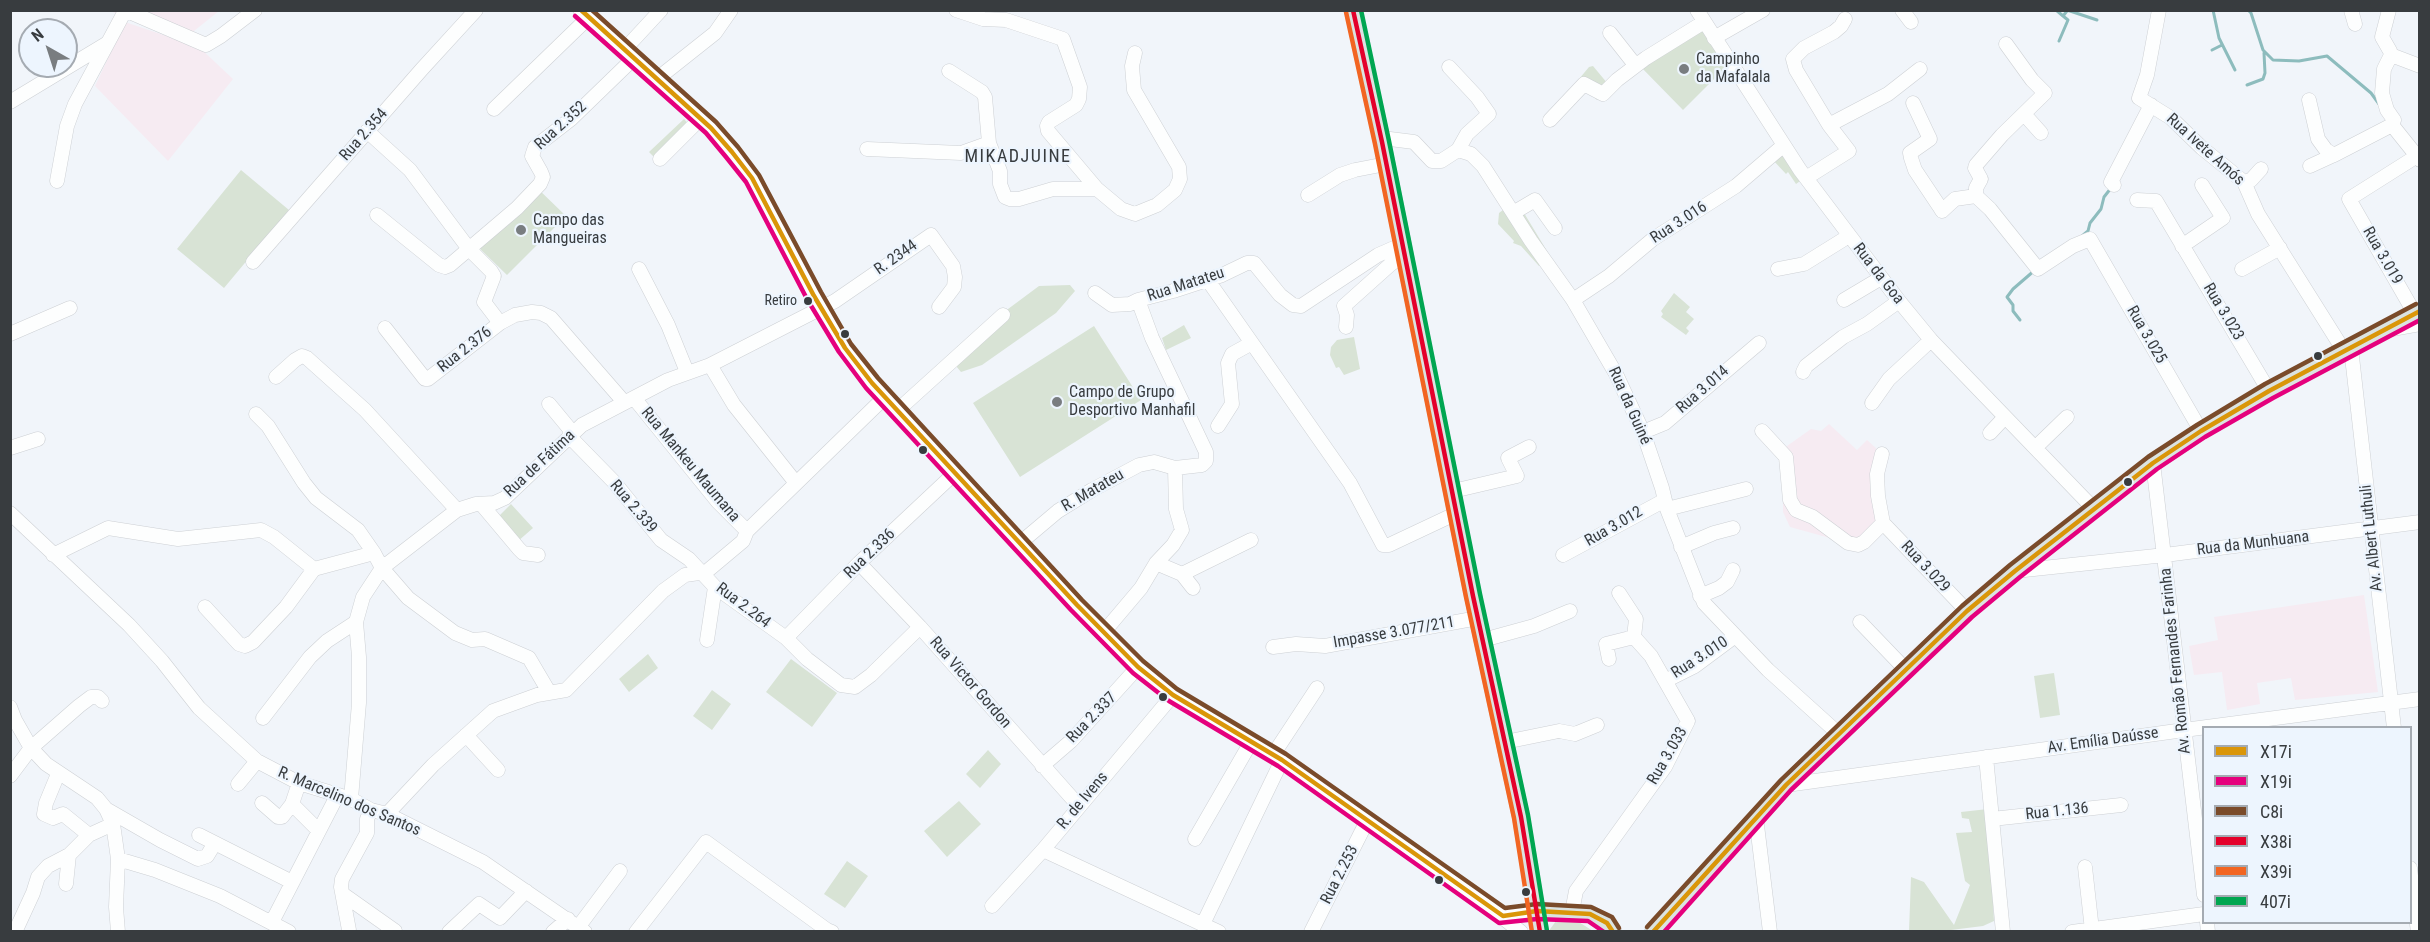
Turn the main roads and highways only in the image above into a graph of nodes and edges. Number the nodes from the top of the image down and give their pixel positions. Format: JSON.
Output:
{"nodes":[{"id":1,"x":1353,"y":10,"type":"edge"},
{"id":2,"x":2418,"y":316,"type":"edge"},
{"id":3,"x":1537,"y":911,"type":"junction"},
{"id":4,"x":1572,"y":912,"type":"junction"},
{"id":5,"x":1542,"y":932,"type":"edge"},
{"id":6,"x":1613,"y":932,"type":"edge"},
{"id":7,"x":1653,"y":932,"type":"edge"}],
"edges":[{"from":1,"to":3,"type":"main road"},
{"from":2,"to":7,"type":"main road"},
{"from":3,"to":4,"type":"main road"},
{"from":3,"to":5,"type":"main road"},
{"from":4,"to":5,"type":"main road"},
{"from":4,"to":6,"type":"main road"}]}
